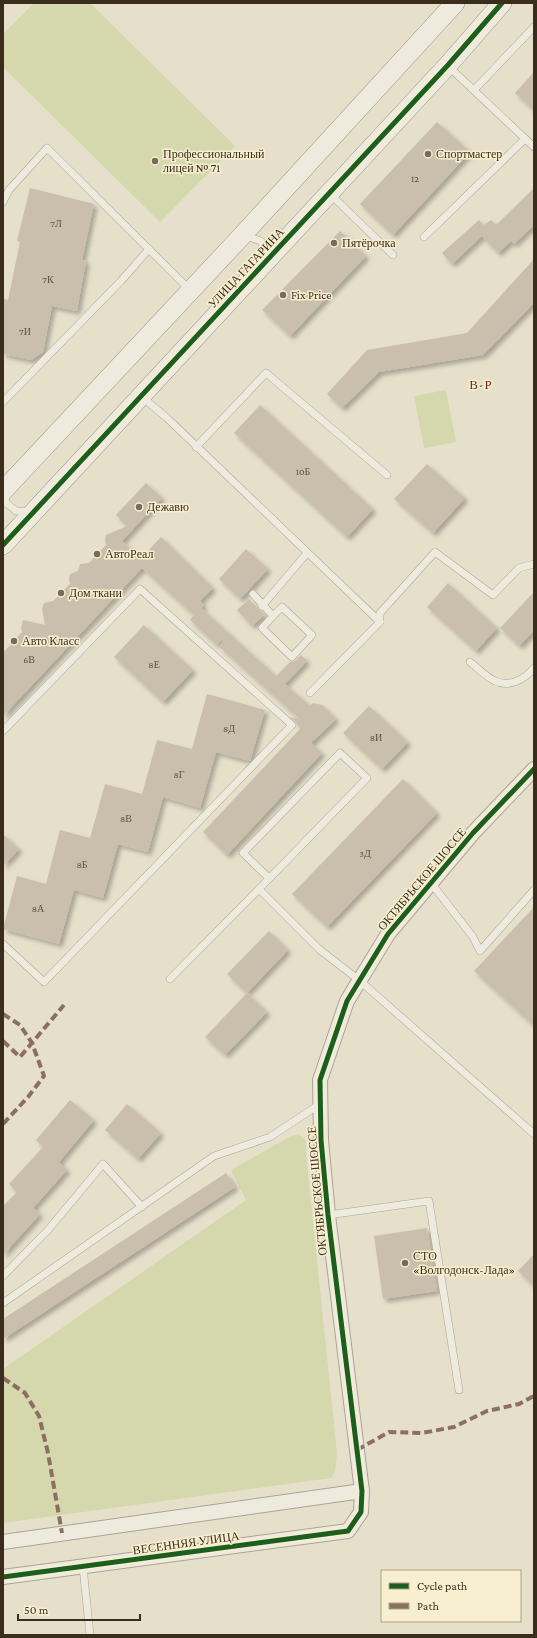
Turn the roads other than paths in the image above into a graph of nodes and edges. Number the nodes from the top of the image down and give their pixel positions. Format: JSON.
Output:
{"nodes":[{"id":1,"x":455,"y":3,"type":"edge"},
{"id":2,"x":502,"y":3,"type":"edge"},
{"id":3,"x":534,"y":27,"type":"edge"},
{"id":4,"x":448,"y":66,"type":"junction"},
{"id":5,"x":474,"y":90,"type":"junction"},
{"id":6,"x":525,"y":139,"type":"junction"},
{"id":7,"x":534,"y":147,"type":"edge"},
{"id":8,"x":329,"y":193,"type":"junction"},
{"id":9,"x":3,"y":202,"type":"edge"},
{"id":10,"x":424,"y":237,"type":"dead end"},
{"id":11,"x":238,"y":240,"type":"junction"},
{"id":12,"x":149,"y":249,"type":"junction"},
{"id":13,"x":393,"y":255,"type":"dead end"},
{"id":14,"x":263,"y":264,"type":"junction"},
{"id":15,"x":190,"y":290,"type":"junction"},
{"id":16,"x":141,"y":396,"type":"junction"},
{"id":17,"x":3,"y":402,"type":"edge"},
{"id":18,"x":196,"y":447,"type":"junction"},
{"id":19,"x":387,"y":475,"type":"dead end"},
{"id":20,"x":5,"y":489,"type":"edge"},
{"id":21,"x":33,"y":512,"type":"junction"},
{"id":22,"x":3,"y":545,"type":"edge"},
{"id":23,"x":307,"y":553,"type":"junction"},
{"id":24,"x":534,"y":564,"type":"edge"},
{"id":25,"x":253,"y":594,"type":"dead end"},
{"id":26,"x":262,"y":606,"type":"junction"},
{"id":27,"x":273,"y":616,"type":"junction"},
{"id":28,"x":380,"y":622,"type":"junction"},
{"id":29,"x":470,"y":662,"type":"dead end"},
{"id":30,"x":534,"y":668,"type":"edge"},
{"id":31,"x":310,"y":693,"type":"dead end"},
{"id":32,"x":3,"y":731,"type":"edge"},
{"id":33,"x":533,"y":771,"type":"edge"},
{"id":34,"x":269,"y":878,"type":"junction"},
{"id":35,"x":431,"y":883,"type":"junction"},
{"id":36,"x":259,"y":889,"type":"junction"},
{"id":37,"x":534,"y":890,"type":"edge"},
{"id":38,"x":3,"y":944,"type":"edge"},
{"id":39,"x":170,"y":979,"type":"dead end"},
{"id":40,"x":359,"y":980,"type":"junction"},
{"id":41,"x":320,"y":1104,"type":"junction"},
{"id":42,"x":534,"y":1134,"type":"edge"},
{"id":43,"x":142,"y":1207,"type":"junction"},
{"id":44,"x":328,"y":1216,"type":"junction"},
{"id":45,"x":3,"y":1276,"type":"edge"},
{"id":46,"x":3,"y":1303,"type":"edge"},
{"id":47,"x":459,"y":1390,"type":"dead end"},
{"id":48,"x":362,"y":1491,"type":"junction"},
{"id":49,"x":361,"y":1512,"type":"joint"},
{"id":50,"x":3,"y":1542,"type":"edge"},
{"id":51,"x":83,"y":1567,"type":"junction"},
{"id":52,"x":3,"y":1577,"type":"edge"},
{"id":53,"x":90,"y":1635,"type":"edge"}],
"edges":[{"from":1,"to":11,"type":"street"},
{"from":2,"to":4,"type":"street","name":"УЛИЦА ГАГАРИНА"},
{"from":3,"to":5,"type":"lane"},
{"from":4,"to":5,"type":"lane"},
{"from":4,"to":8,"type":"street","name":"УЛИЦА ГАГАРИНА"},
{"from":5,"to":6,"type":"lane"},
{"from":6,"to":7,"type":"lane"},
{"from":6,"to":10,"type":"lane"},
{"from":8,"to":13,"type":"lane"},
{"from":8,"to":14,"type":"street","name":"УЛИЦА ГАГАРИНА"},
{"from":9,"to":12,"type":"lane"},
{"from":11,"to":14,"type":"lane"},
{"from":11,"to":15,"type":"street"},
{"from":12,"to":15,"type":"lane"},
{"from":12,"to":17,"type":"lane"},
{"from":14,"to":16,"type":"street","name":"УЛИЦА ГАГАРИНА"},
{"from":15,"to":20,"type":"street"},
{"from":16,"to":18,"type":"lane"},
{"from":16,"to":21,"type":"street","name":"УЛИЦА ГАГАРИНА"},
{"from":18,"to":19,"type":"lane"},
{"from":18,"to":23,"type":"lane"},
{"from":20,"to":21,"type":"lane"},
{"from":21,"to":22,"type":"street","name":"УЛИЦА ГАГАРИНА"},
{"from":23,"to":26,"type":"lane"},
{"from":23,"to":28,"type":"lane"},
{"from":24,"to":28,"type":"lane"},
{"from":25,"to":26,"type":"lane"},
{"from":26,"to":27,"type":"lane"},
{"from":27,"to":27,"type":"lane"},
{"from":28,"to":31,"type":"lane"},
{"from":29,"to":30,"type":"lane"},
{"from":32,"to":38,"type":"lane"},
{"from":33,"to":35,"type":"street","name":"ОКТЯБРЬСКОЕ ШОССЕ"},
{"from":34,"to":34,"type":"lane"},
{"from":34,"to":36,"type":"lane"},
{"from":35,"to":37,"type":"lane"},
{"from":35,"to":40,"type":"street","name":"ОКТЯБРЬСКОЕ ШОССЕ"},
{"from":36,"to":39,"type":"lane"},
{"from":36,"to":40,"type":"lane"},
{"from":40,"to":41,"type":"street","name":"ОКТЯБРЬСКОЕ ШОССЕ"},
{"from":40,"to":42,"type":"lane"},
{"from":41,"to":43,"type":"lane"},
{"from":41,"to":44,"type":"street","name":"ОКТЯБРЬСКОЕ ШОССЕ"},
{"from":43,"to":45,"type":"lane"},
{"from":43,"to":46,"type":"lane"},
{"from":44,"to":47,"type":"lane"},
{"from":44,"to":48,"type":"street","name":"ОКТЯБРЬСКОЕ ШОССЕ"},
{"from":48,"to":49,"type":"street","name":"ОКТЯБРЬСКОЕ ШОССЕ"},
{"from":48,"to":50,"type":"street"},
{"from":49,"to":51,"type":"street","name":"ВЕСЕННЯЯ УЛИЦА"},
{"from":51,"to":52,"type":"street","name":"ВЕСЕННЯЯ УЛИЦА"},
{"from":51,"to":53,"type":"lane"}]}
